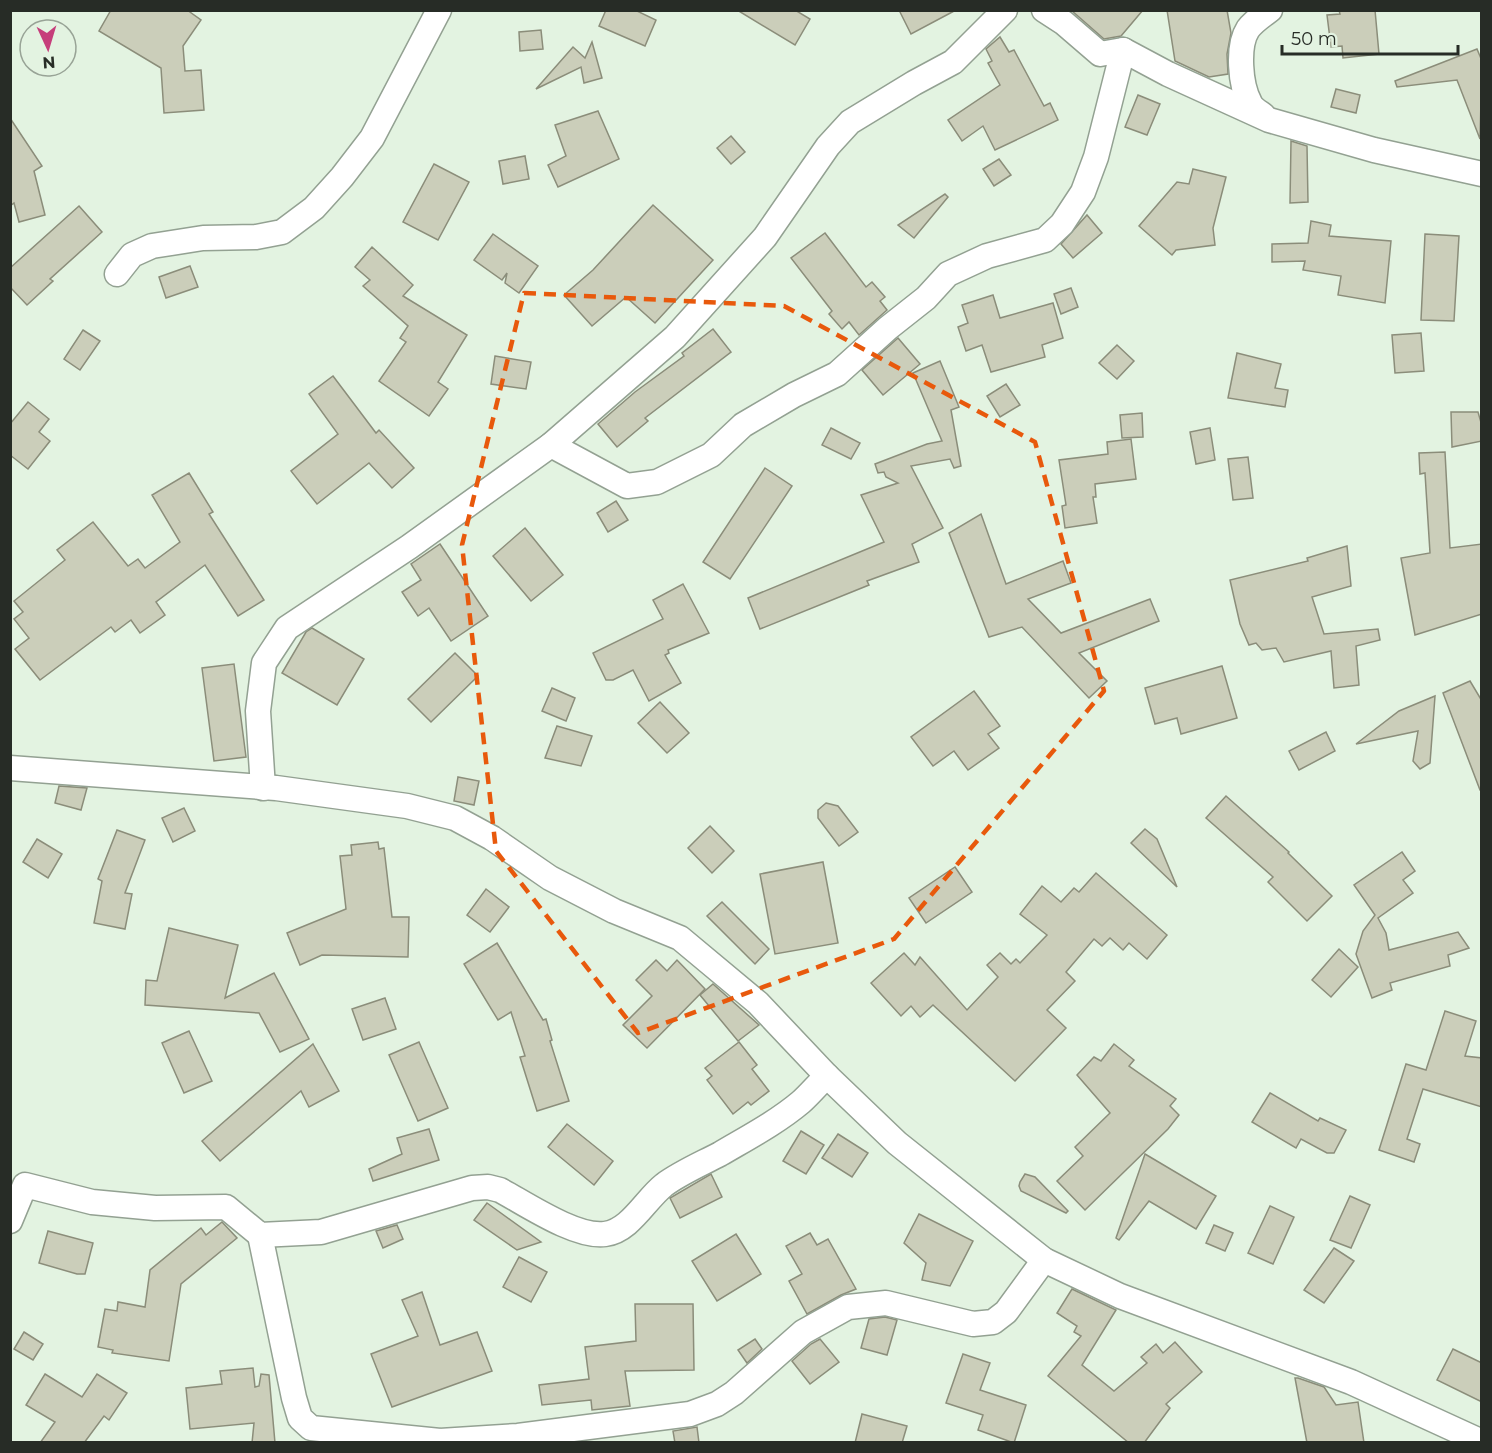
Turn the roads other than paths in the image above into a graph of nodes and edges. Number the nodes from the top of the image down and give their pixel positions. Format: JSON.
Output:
{"nodes":[{"id":1,"x":439,"y":10,"type":"edge"},
{"id":2,"x":1005,"y":10,"type":"edge"},
{"id":3,"x":1044,"y":10,"type":"edge"},
{"id":4,"x":1270,"y":10,"type":"edge"},
{"id":5,"x":1123,"y":50,"type":"junction"},
{"id":6,"x":1269,"y":120,"type":"junction"},
{"id":7,"x":1482,"y":174,"type":"edge"},
{"id":8,"x":117,"y":274,"type":"dead end"},
{"id":9,"x":551,"y":445,"type":"junction"},
{"id":10,"x":10,"y":768,"type":"edge"},
{"id":11,"x":263,"y":788,"type":"junction"},
{"id":12,"x":827,"y":1076,"type":"junction"},
{"id":13,"x":10,"y":1221,"type":"edge"},
{"id":14,"x":260,"y":1236,"type":"junction"},
{"id":15,"x":1044,"y":1260,"type":"junction"},
{"id":16,"x":1482,"y":1442,"type":"edge"}],
"edges":[{"from":1,"to":8,"type":"street"},
{"from":2,"to":9,"type":"street"},
{"from":3,"to":5,"type":"street"},
{"from":4,"to":6,"type":"street"},
{"from":5,"to":6,"type":"street"},
{"from":5,"to":9,"type":"street"},
{"from":6,"to":7,"type":"street"},
{"from":9,"to":11,"type":"street"},
{"from":10,"to":11,"type":"street"},
{"from":11,"to":12,"type":"street"},
{"from":12,"to":14,"type":"street"},
{"from":12,"to":15,"type":"street"},
{"from":13,"to":14,"type":"street"},
{"from":14,"to":15,"type":"street"},
{"from":15,"to":16,"type":"street"}]}
